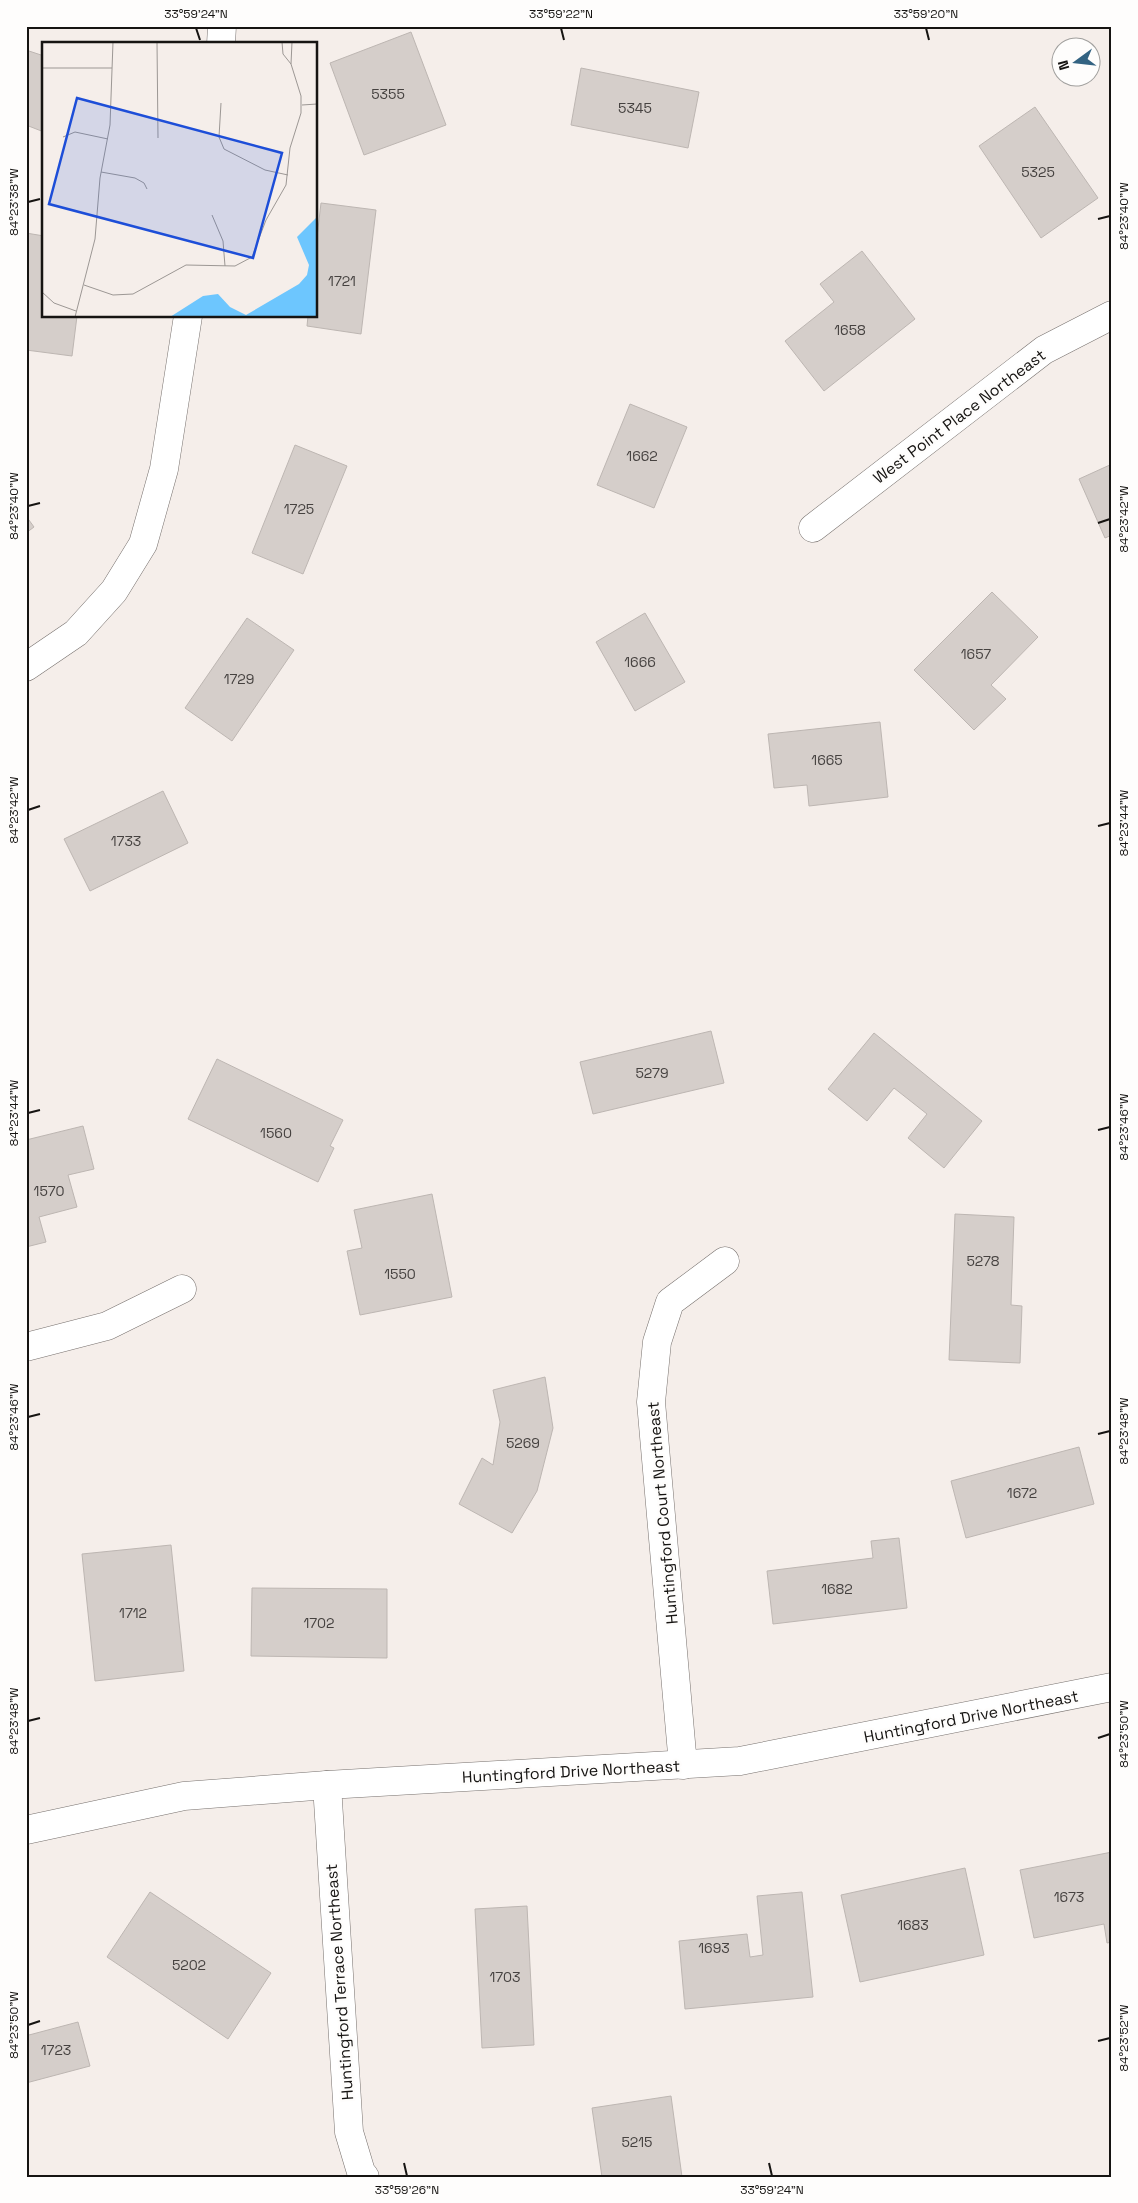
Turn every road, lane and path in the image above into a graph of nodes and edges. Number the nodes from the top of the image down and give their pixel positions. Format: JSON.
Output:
{"nodes":[{"id":1,"x":222,"y":26,"type":"edge"},
{"id":2,"x":221,"y":42,"type":"edge"},
{"id":3,"x":1112,"y":316,"type":"edge"},
{"id":4,"x":188,"y":318,"type":"edge"},
{"id":5,"x":813,"y":528,"type":"dead end"},
{"id":6,"x":26,"y":666,"type":"edge"},
{"id":7,"x":725,"y":1261,"type":"dead end"},
{"id":8,"x":182,"y":1289,"type":"dead end"},
{"id":9,"x":26,"y":1347,"type":"edge"},
{"id":10,"x":1112,"y":1687,"type":"edge"},
{"id":11,"x":683,"y":1765,"type":"junction"},
{"id":12,"x":327,"y":1785,"type":"junction"},
{"id":13,"x":26,"y":1830,"type":"edge"},
{"id":14,"x":365,"y":2177,"type":"edge"}],
"edges":[{"from":1,"to":2,"type":"street"},
{"from":3,"to":5,"type":"street","name":"West Point Place Northeast"},
{"from":4,"to":6,"type":"street"},
{"from":7,"to":11,"type":"street","name":"Huntingford Court Northeast"},
{"from":8,"to":9,"type":"street"},
{"from":10,"to":11,"type":"street","name":"Huntingford Drive Northeast"},
{"from":11,"to":12,"type":"street","name":"Huntingford Drive Northeast"},
{"from":12,"to":13,"type":"street","name":"Huntingford Drive Northeast"},
{"from":12,"to":14,"type":"street","name":"Huntingford Terrace Northeast"}]}
